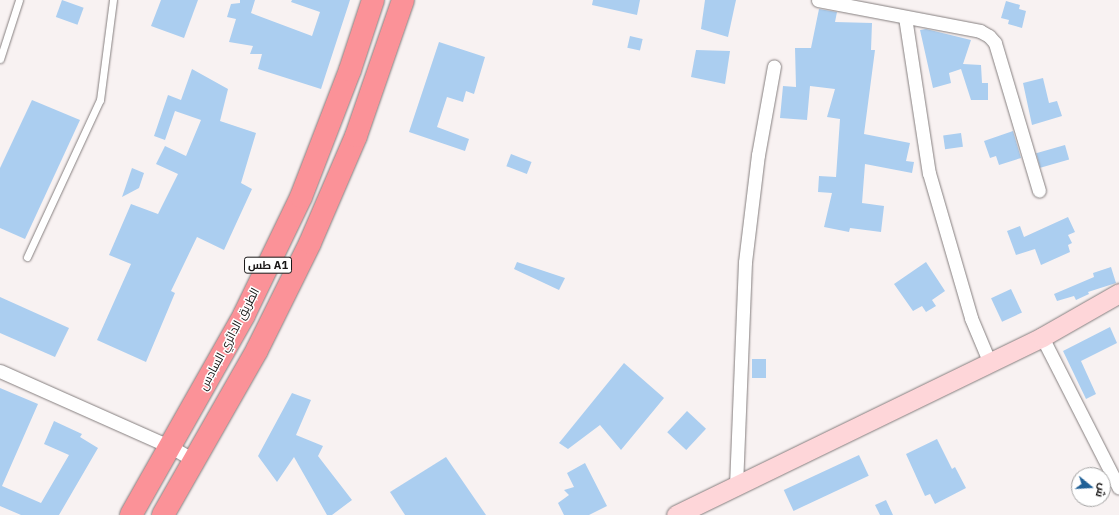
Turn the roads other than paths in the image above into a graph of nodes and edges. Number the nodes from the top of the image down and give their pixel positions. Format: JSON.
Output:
{"nodes":[{"id":1,"x":19,"y":0,"type":"edge"},
{"id":2,"x":113,"y":0,"type":"edge"},
{"id":3,"x":373,"y":0,"type":"edge"},
{"id":4,"x":403,"y":0,"type":"edge"},
{"id":5,"x":818,"y":0,"type":"edge"},
{"id":6,"x":905,"y":17,"type":"junction"},
{"id":7,"x":0,"y":59,"type":"edge"},
{"id":8,"x":774,"y":66,"type":"dead end"},
{"id":9,"x":1039,"y":191,"type":"dead end"},
{"id":10,"x":284,"y":232,"type":"junction"},
{"id":11,"x":310,"y":244,"type":"junction"},
{"id":12,"x":27,"y":257,"type":"dead end"},
{"id":13,"x":1119,"y":293,"type":"edge"},
{"id":14,"x":1042,"y":336,"type":"junction"},
{"id":15,"x":989,"y":361,"type":"junction"},
{"id":16,"x":0,"y":371,"type":"edge"},
{"id":17,"x":171,"y":447,"type":"junction"},
{"id":18,"x":195,"y":461,"type":"junction"},
{"id":19,"x":736,"y":486,"type":"junction"},
{"id":20,"x":1119,"y":488,"type":"edge"},
{"id":21,"x":131,"y":515,"type":"edge"},
{"id":22,"x":163,"y":515,"type":"edge"},
{"id":23,"x":676,"y":515,"type":"edge"}],
"edges":[{"from":1,"to":7,"type":"lane"},
{"from":2,"to":12,"type":"lane"},
{"from":3,"to":10,"type":"highway","name":"الطريق الدائري السادس","number":"طس A1"},
{"from":4,"to":11,"type":"highway","number":"طس A1"},
{"from":5,"to":6,"type":"street"},
{"from":6,"to":9,"type":"street"},
{"from":6,"to":15,"type":"street"},
{"from":8,"to":19,"type":"street"},
{"from":10,"to":11,"type":"highway"},
{"from":10,"to":17,"type":"highway","name":"الطريق الدائري السادس","number":"طس A1"},
{"from":11,"to":18,"type":"highway","number":"طس A1"},
{"from":13,"to":14,"type":"main road"},
{"from":14,"to":15,"type":"main road"},
{"from":14,"to":20,"type":"street"},
{"from":15,"to":19,"type":"main road"},
{"from":16,"to":17,"type":"street"},
{"from":17,"to":18,"type":"street"},
{"from":17,"to":21,"type":"highway","name":"الطريق الدائري السادس","number":"طس A1"},
{"from":18,"to":22,"type":"highway","number":"طس A1"},
{"from":19,"to":23,"type":"main road"}]}
